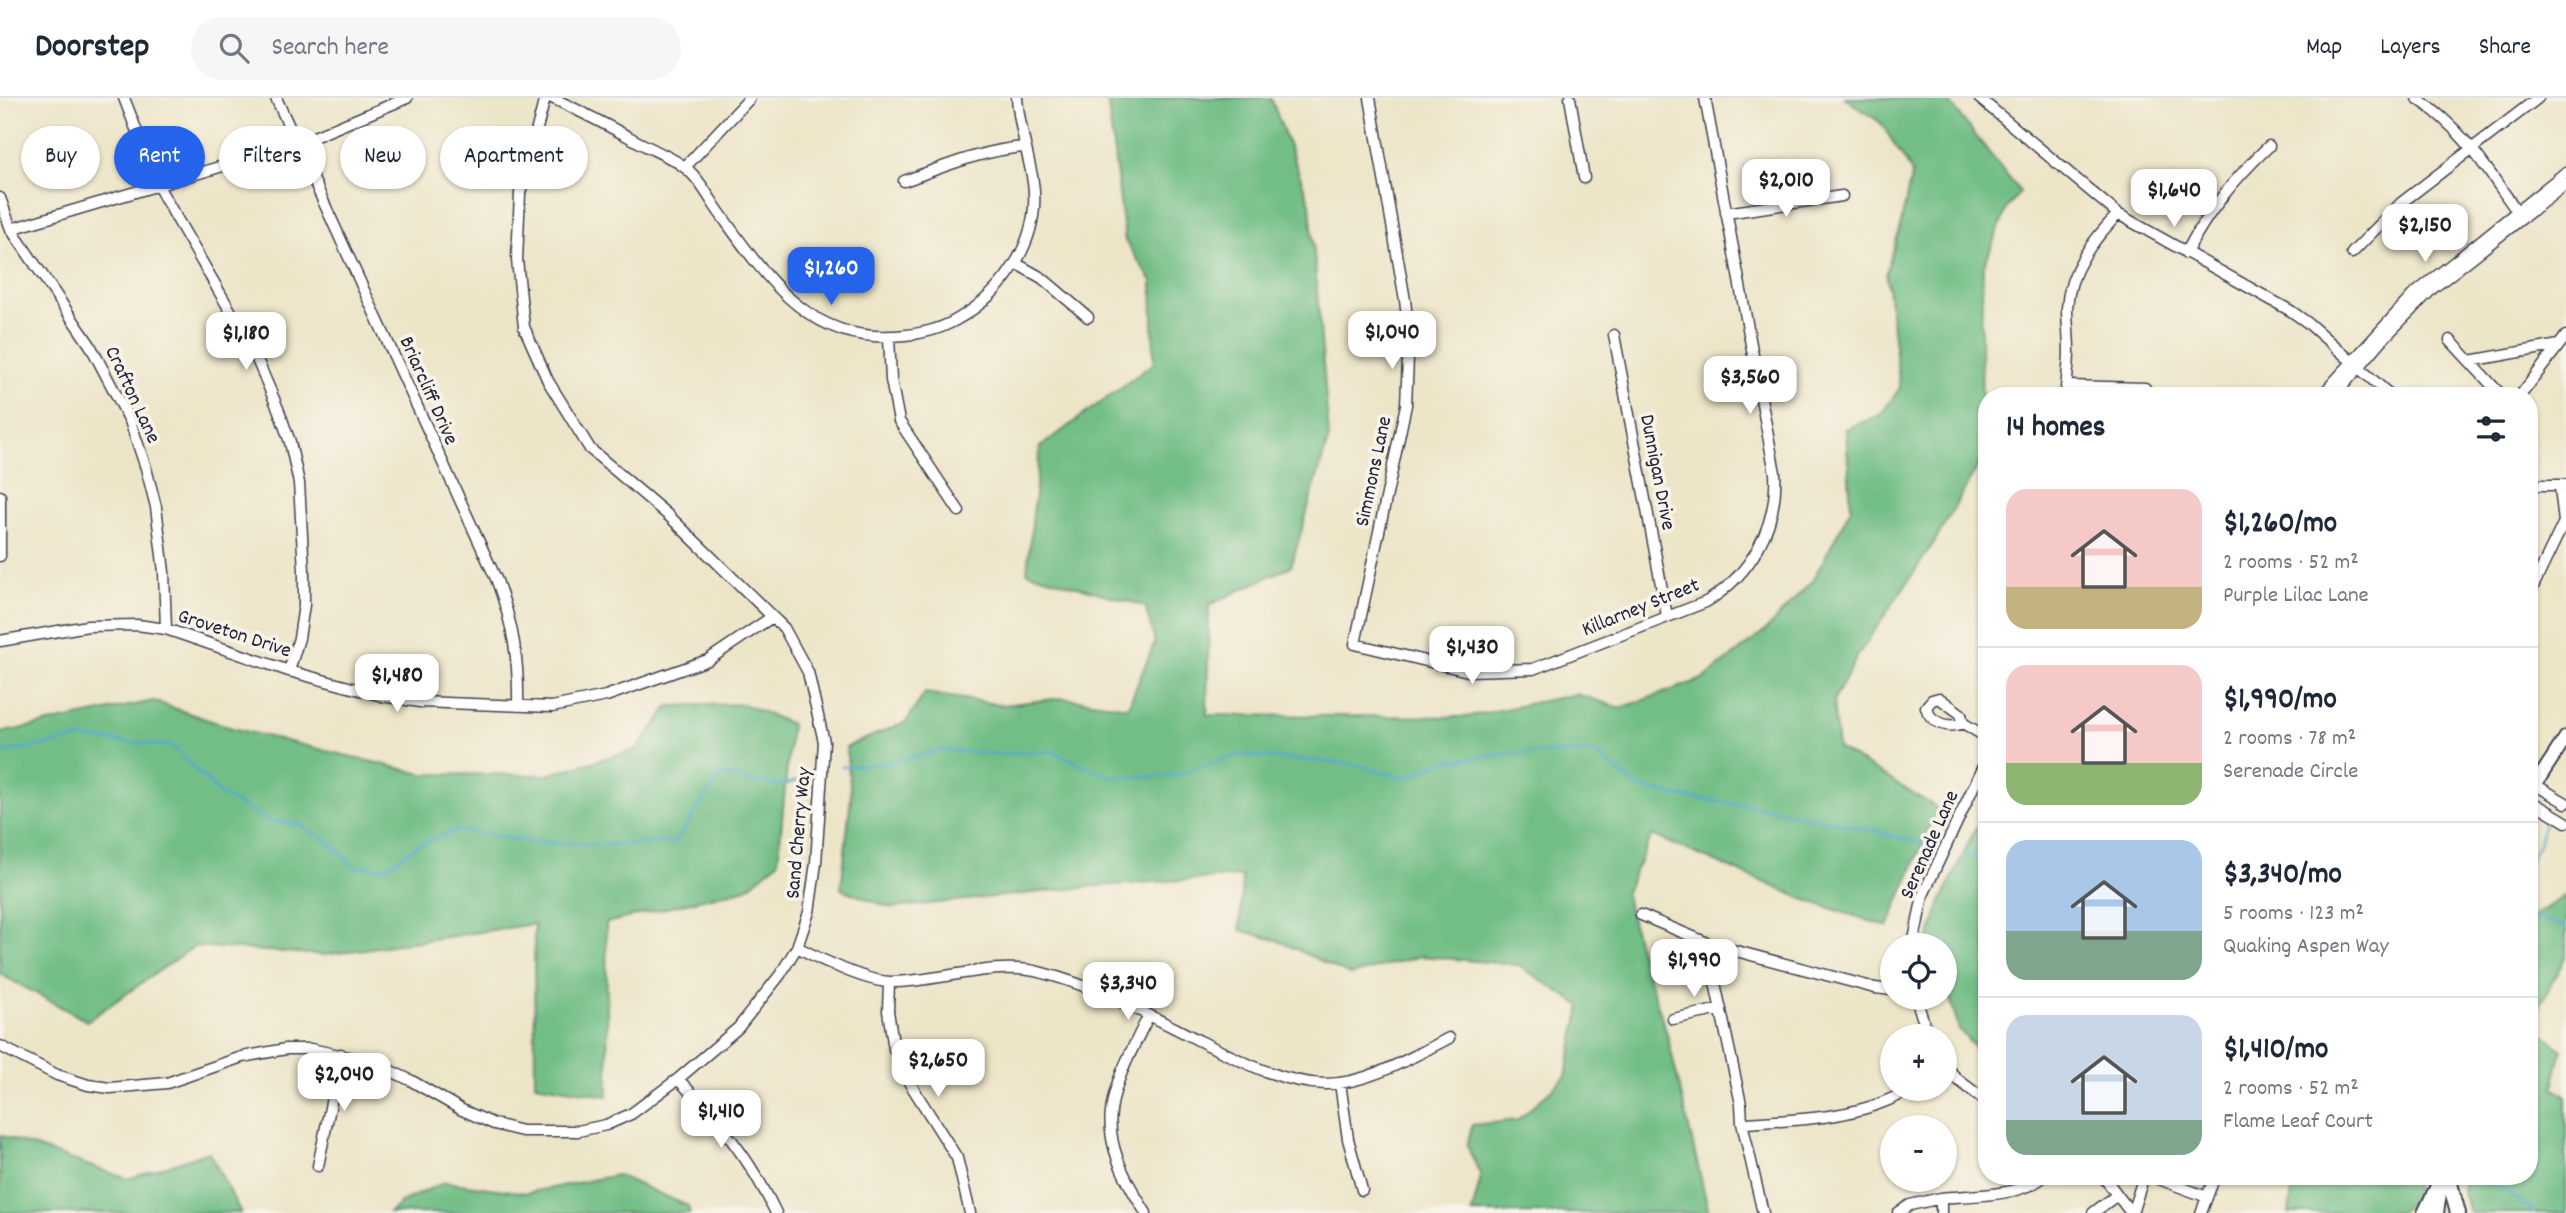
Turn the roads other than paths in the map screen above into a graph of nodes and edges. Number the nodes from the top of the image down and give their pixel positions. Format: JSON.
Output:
{"nodes":[{"id":1,"x":124,"y":98,"type":"edge"},
{"id":2,"x":276,"y":98,"type":"edge"},
{"id":3,"x":407,"y":98,"type":"edge"},
{"id":4,"x":545,"y":98,"type":"edge"},
{"id":5,"x":552,"y":98,"type":"edge"},
{"id":6,"x":750,"y":98,"type":"edge"},
{"id":7,"x":1017,"y":98,"type":"edge"},
{"id":8,"x":1370,"y":98,"type":"edge"},
{"id":9,"x":1570,"y":98,"type":"edge"},
{"id":10,"x":1705,"y":98,"type":"edge"},
{"id":11,"x":1979,"y":98,"type":"edge"},
{"id":12,"x":2417,"y":98,"type":"edge"},
{"id":13,"x":2538,"y":98,"type":"edge"},
{"id":14,"x":135,"y":126,"type":"edge"},
{"id":15,"x":289,"y":126,"type":"edge"},
{"id":16,"x":326,"y":132,"type":"edge"},
{"id":17,"x":2269,"y":146,"type":"dead end"},
{"id":18,"x":1024,"y":147,"type":"junction"},
{"id":19,"x":2473,"y":148,"type":"junction"},
{"id":20,"x":685,"y":167,"type":"junction"},
{"id":21,"x":2566,"y":172,"type":"edge"},
{"id":22,"x":1584,"y":178,"type":"dead end"},
{"id":23,"x":904,"y":181,"type":"dead end"},
{"id":24,"x":2566,"y":184,"type":"edge"},
{"id":25,"x":148,"y":189,"type":"edge"},
{"id":26,"x":160,"y":189,"type":"edge"},
{"id":27,"x":318,"y":189,"type":"edge"},
{"id":28,"x":1842,"y":196,"type":"dead end"},
{"id":29,"x":0,"y":198,"type":"edge"},
{"id":30,"x":1726,"y":213,"type":"junction"},
{"id":31,"x":2118,"y":214,"type":"junction"},
{"id":32,"x":2519,"y":214,"type":"junction"},
{"id":33,"x":11,"y":229,"type":"junction"},
{"id":34,"x":2186,"y":253,"type":"junction"},
{"id":35,"x":2352,"y":253,"type":"dead end"},
{"id":36,"x":1017,"y":264,"type":"junction"},
{"id":37,"x":1088,"y":317,"type":"dead end"},
{"id":38,"x":1614,"y":335,"type":"dead end"},
{"id":39,"x":2566,"y":336,"type":"edge"},
{"id":40,"x":889,"y":337,"type":"junction"},
{"id":41,"x":2450,"y":340,"type":"dead end"},
{"id":42,"x":2559,"y":345,"type":"junction"},
{"id":43,"x":2470,"y":361,"type":"junction"},
{"id":44,"x":2356,"y":364,"type":"junction"},
{"id":45,"x":2066,"y":387,"type":"edge"},
{"id":46,"x":2331,"y":387,"type":"edge"},
{"id":47,"x":2340,"y":387,"type":"edge"},
{"id":48,"x":2381,"y":387,"type":"edge"},
{"id":49,"x":2494,"y":387,"type":"edge"},
{"id":50,"x":2527,"y":387,"type":"edge"},
{"id":51,"x":2538,"y":485,"type":"edge"},
{"id":52,"x":2563,"y":486,"type":"edge"},
{"id":53,"x":0,"y":496,"type":"edge"},
{"id":54,"x":959,"y":511,"type":"dead end"},
{"id":55,"x":2565,"y":521,"type":"edge"},
{"id":56,"x":0,"y":556,"type":"edge"},
{"id":57,"x":2538,"y":576,"type":"edge"},
{"id":58,"x":1667,"y":616,"type":"junction"},
{"id":59,"x":772,"y":617,"type":"junction"},
{"id":60,"x":166,"y":629,"type":"junction"},
{"id":61,"x":0,"y":641,"type":"edge"},
{"id":62,"x":1355,"y":643,"type":"joint"},
{"id":63,"x":289,"y":671,"type":"junction"},
{"id":64,"x":517,"y":706,"type":"junction"},
{"id":65,"x":1963,"y":723,"type":"dead end"},
{"id":66,"x":1978,"y":732,"type":"edge"},
{"id":67,"x":2566,"y":737,"type":"edge"},
{"id":68,"x":2538,"y":776,"type":"edge"},
{"id":69,"x":1978,"y":777,"type":"edge"},
{"id":70,"x":2538,"y":789,"type":"edge"},
{"id":71,"x":2566,"y":803,"type":"edge"},
{"id":72,"x":2538,"y":805,"type":"edge"},
{"id":73,"x":2566,"y":822,"type":"edge"},
{"id":74,"x":1642,"y":915,"type":"dead end"},
{"id":75,"x":1915,"y":933,"type":"edge"},
{"id":76,"x":1710,"y":944,"type":"junction"},
{"id":77,"x":797,"y":947,"type":"junction"},
{"id":78,"x":889,"y":982,"type":"junction"},
{"id":79,"x":1880,"y":989,"type":"edge"},
{"id":80,"x":1721,"y":1009,"type":"junction"},
{"id":81,"x":1149,"y":1015,"type":"junction"},
{"id":82,"x":1673,"y":1019,"type":"dead end"},
{"id":83,"x":1449,"y":1038,"type":"dead end"},
{"id":84,"x":0,"y":1046,"type":"edge"},
{"id":85,"x":341,"y":1054,"type":"junction"},
{"id":86,"x":678,"y":1079,"type":"junction"},
{"id":87,"x":1957,"y":1079,"type":"edge"},
{"id":88,"x":1340,"y":1083,"type":"junction"},
{"id":89,"x":1978,"y":1095,"type":"edge"},
{"id":90,"x":1884,"y":1101,"type":"edge"},
{"id":91,"x":1742,"y":1123,"type":"junction"},
{"id":92,"x":317,"y":1166,"type":"dead end"},
{"id":93,"x":2032,"y":1185,"type":"edge"},
{"id":94,"x":2110,"y":1185,"type":"edge"},
{"id":95,"x":2141,"y":1185,"type":"edge"},
{"id":96,"x":2175,"y":1185,"type":"edge"},
{"id":97,"x":2212,"y":1185,"type":"edge"},
{"id":98,"x":2440,"y":1185,"type":"edge"},
{"id":99,"x":2442,"y":1185,"type":"edge"},
{"id":100,"x":2447,"y":1185,"type":"edge"},
{"id":101,"x":1362,"y":1190,"type":"dead end"},
{"id":102,"x":2117,"y":1195,"type":"junction"},
{"id":103,"x":2207,"y":1197,"type":"junction"},
{"id":104,"x":1941,"y":1198,"type":"junction"},
{"id":105,"x":776,"y":1213,"type":"edge"},
{"id":106,"x":970,"y":1213,"type":"edge"},
{"id":107,"x":1146,"y":1213,"type":"edge"},
{"id":108,"x":1763,"y":1213,"type":"edge"},
{"id":109,"x":1898,"y":1213,"type":"edge"},
{"id":110,"x":1941,"y":1213,"type":"edge"},
{"id":111,"x":2093,"y":1213,"type":"edge"},
{"id":112,"x":2131,"y":1213,"type":"edge"},
{"id":113,"x":2201,"y":1213,"type":"edge"},
{"id":114,"x":2425,"y":1213,"type":"edge"},
{"id":115,"x":2437,"y":1213,"type":"edge"},
{"id":116,"x":2458,"y":1213,"type":"edge"}],
"edges":[{"from":1,"to":14,"type":"street"},
{"from":2,"to":15,"type":"street","name":"Briarcliff Drive"},
{"from":3,"to":16,"type":"street"},
{"from":4,"to":59,"type":"street","name":"Sand Cherry Way"},
{"from":5,"to":20,"type":"street"},
{"from":6,"to":20,"type":"street"},
{"from":7,"to":18,"type":"street"},
{"from":8,"to":62,"type":"street","name":"Simmons Lane"},
{"from":9,"to":22,"type":"street"},
{"from":10,"to":30,"type":"street","name":"Killarney Street"},
{"from":11,"to":31,"type":"street"},
{"from":12,"to":19,"type":"street"},
{"from":13,"to":19,"type":"street"},
{"from":17,"to":34,"type":"street"},
{"from":18,"to":23,"type":"street"},
{"from":18,"to":36,"type":"street"},
{"from":19,"to":32,"type":"street"},
{"from":19,"to":35,"type":"street"},
{"from":20,"to":40,"type":"street"},
{"from":21,"to":32,"type":"street"},
{"from":24,"to":32,"type":"street"},
{"from":25,"to":33,"type":"street"},
{"from":26,"to":63,"type":"street"},
{"from":27,"to":64,"type":"street","name":"Briarcliff Drive"},
{"from":28,"to":30,"type":"street"},
{"from":29,"to":33,"type":"street","name":"Crafton Lane"},
{"from":30,"to":58,"type":"street","name":"Killarney Street"},
{"from":31,"to":34,"type":"street"},
{"from":31,"to":45,"type":"street"},
{"from":32,"to":44,"type":"street"},
{"from":33,"to":60,"type":"street","name":"Crafton Lane"},
{"from":34,"to":44,"type":"street"},
{"from":36,"to":37,"type":"street"},
{"from":36,"to":40,"type":"street"},
{"from":38,"to":58,"type":"street","name":"Dunnigan Drive"},
{"from":39,"to":42,"type":"street"},
{"from":40,"to":54,"type":"street"},
{"from":41,"to":43,"type":"street"},
{"from":42,"to":43,"type":"street"},
{"from":42,"to":50,"type":"street"},
{"from":43,"to":49,"type":"street"},
{"from":44,"to":46,"type":"street"},
{"from":44,"to":47,"type":"street"},
{"from":44,"to":48,"type":"street"},
{"from":51,"to":52,"type":"street"},
{"from":52,"to":55,"type":"street"},
{"from":53,"to":56,"type":"street"},
{"from":55,"to":57,"type":"street"},
{"from":58,"to":62,"type":"street","name":"Killarney Street"},
{"from":59,"to":64,"type":"street","name":"Groveton Drive"},
{"from":59,"to":77,"type":"street","name":"Sand Cherry Way"},
{"from":60,"to":61,"type":"street","name":"Groveton Drive"},
{"from":60,"to":63,"type":"street","name":"Groveton Drive"},
{"from":63,"to":64,"type":"street","name":"Groveton Drive"},
{"from":65,"to":66,"type":"street"},
{"from":67,"to":68,"type":"main road"},
{"from":69,"to":75,"type":"street","name":"Serenade Lane"},
{"from":70,"to":71,"type":"street"},
{"from":72,"to":73,"type":"street"},
{"from":74,"to":76,"type":"street"},
{"from":76,"to":79,"type":"street"},
{"from":76,"to":80,"type":"street"},
{"from":77,"to":78,"type":"street"},
{"from":77,"to":86,"type":"street","name":"Sand Cherry Way"},
{"from":78,"to":81,"type":"street"},
{"from":78,"to":106,"type":"street"},
{"from":80,"to":82,"type":"street"},
{"from":80,"to":91,"type":"street"},
{"from":81,"to":88,"type":"street"},
{"from":81,"to":107,"type":"street"},
{"from":83,"to":88,"type":"street"},
{"from":84,"to":85,"type":"street","name":"Sand Cherry Way"},
{"from":85,"to":86,"type":"street","name":"Sand Cherry Way"},
{"from":85,"to":92,"type":"street"},
{"from":86,"to":105,"type":"street"},
{"from":87,"to":89,"type":"street"},
{"from":88,"to":101,"type":"street"},
{"from":90,"to":91,"type":"street"},
{"from":91,"to":108,"type":"street"},
{"from":93,"to":104,"type":"street"},
{"from":94,"to":102,"type":"street"},
{"from":95,"to":112,"type":"street"},
{"from":96,"to":103,"type":"street"},
{"from":97,"to":103,"type":"street"},
{"from":98,"to":114,"type":"highway"},
{"from":99,"to":115,"type":"main road"},
{"from":100,"to":116,"type":"highway"},
{"from":102,"to":111,"type":"street"},
{"from":102,"to":112,"type":"street"},
{"from":103,"to":113,"type":"street"},
{"from":104,"to":109,"type":"street"},
{"from":104,"to":110,"type":"street"}]}
